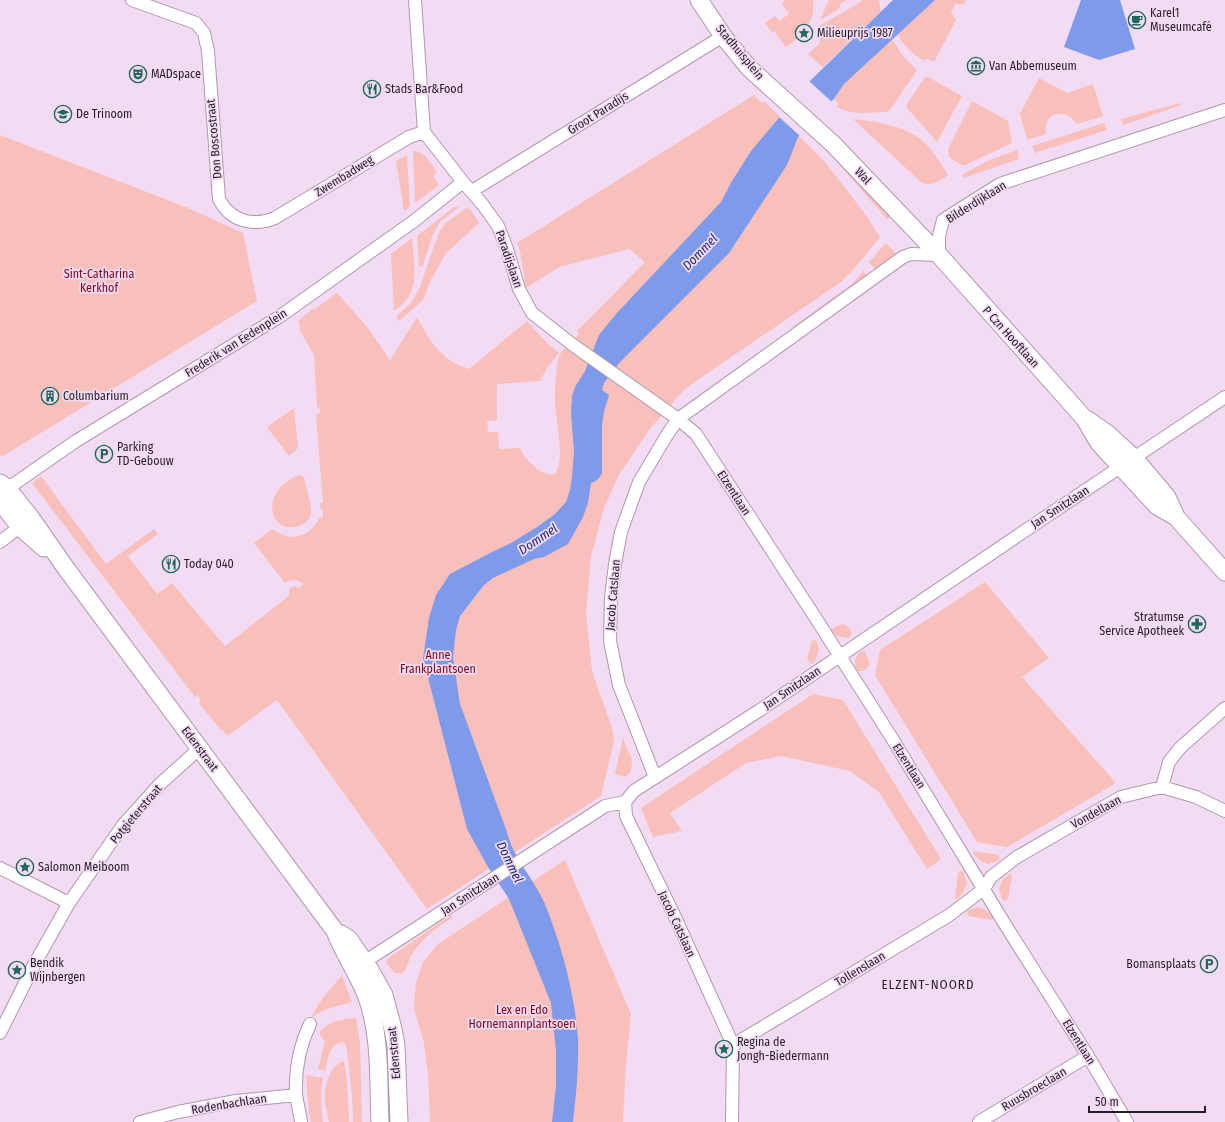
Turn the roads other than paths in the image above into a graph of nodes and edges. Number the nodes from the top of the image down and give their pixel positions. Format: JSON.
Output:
{"nodes":[{"id":1,"x":132,"y":0,"type":"edge"},
{"id":2,"x":415,"y":0,"type":"edge"},
{"id":3,"x":699,"y":0,"type":"edge"},
{"id":4,"x":723,"y":36,"type":"junction"},
{"id":5,"x":785,"y":100,"type":"joint"},
{"id":6,"x":1225,"y":110,"type":"edge"},
{"id":7,"x":424,"y":132,"type":"junction"},
{"id":8,"x":463,"y":182,"type":"junction"},
{"id":9,"x":472,"y":191,"type":"junction"},
{"id":10,"x":264,"y":223,"type":"joint"},
{"id":11,"x":939,"y":255,"type":"junction"},
{"id":12,"x":1225,"y":397,"type":"edge"},
{"id":13,"x":678,"y":419,"type":"junction"},
{"id":14,"x":1123,"y":466,"type":"junction"},
{"id":15,"x":2,"y":491,"type":"edge"},
{"id":16,"x":25,"y":522,"type":"junction"},
{"id":17,"x":0,"y":542,"type":"edge"},
{"id":18,"x":1225,"y":572,"type":"edge"},
{"id":19,"x":840,"y":655,"type":"junction"},
{"id":20,"x":1225,"y":708,"type":"edge"},
{"id":21,"x":199,"y":749,"type":"junction"},
{"id":22,"x":655,"y":778,"type":"junction"},
{"id":23,"x":1162,"y":787,"type":"junction"},
{"id":24,"x":625,"y":802,"type":"junction"},
{"id":25,"x":1225,"y":811,"type":"edge"},
{"id":26,"x":0,"y":868,"type":"edge"},
{"id":27,"x":984,"y":890,"type":"junction"},
{"id":28,"x":69,"y":903,"type":"junction"},
{"id":29,"x":359,"y":966,"type":"junction"},
{"id":30,"x":310,"y":1024,"type":"dead end"},
{"id":31,"x":0,"y":1033,"type":"edge"},
{"id":32,"x":733,"y":1045,"type":"junction"},
{"id":33,"x":1088,"y":1056,"type":"junction"},
{"id":34,"x":296,"y":1095,"type":"junction"},
{"id":35,"x":140,"y":1122,"type":"edge"},
{"id":36,"x":301,"y":1122,"type":"edge"},
{"id":37,"x":380,"y":1122,"type":"edge"},
{"id":38,"x":399,"y":1122,"type":"edge"},
{"id":39,"x":732,"y":1122,"type":"edge"},
{"id":40,"x":979,"y":1122,"type":"edge"},
{"id":41,"x":1127,"y":1122,"type":"edge"}],
"edges":[{"from":1,"to":10,"type":"street","name":"Don Boscostraat"},
{"from":2,"to":7,"type":"street"},
{"from":3,"to":4,"type":"main road","name":"Stadhuisplein"},
{"from":4,"to":5,"type":"main road","name":"Stadhuisplein"},
{"from":4,"to":9,"type":"street","name":"Groot Paradijs"},
{"from":5,"to":11,"type":"main road","name":"Wal"},
{"from":6,"to":11,"type":"street","name":"Bilderdijklaan"},
{"from":7,"to":8,"type":"street","name":"Paradijslaan"},
{"from":7,"to":10,"type":"street","name":"Zwembadweg"},
{"from":8,"to":9,"type":"street","name":"Paradijslaan"},
{"from":8,"to":15,"type":"street","name":"Frederik van Eedenplein"},
{"from":9,"to":13,"type":"street","name":"Paradijslaan"},
{"from":11,"to":13,"type":"street"},
{"from":11,"to":14,"type":"main road","name":"P Czn Hooftlaan"},
{"from":12,"to":14,"type":"street","name":"Jan Smitzlaan"},
{"from":13,"to":19,"type":"street","name":"Elzentlaan"},
{"from":13,"to":22,"type":"street","name":"Jacob Catslaan"},
{"from":14,"to":18,"type":"main road","name":"P Czn Hooftlaan"},
{"from":14,"to":19,"type":"street","name":"Jan Smitzlaan"},
{"from":15,"to":16,"type":"main road","name":"Edenstraat"},
{"from":16,"to":17,"type":"street"},
{"from":16,"to":21,"type":"main road","name":"Edenstraat"},
{"from":19,"to":22,"type":"street","name":"Jan Smitzlaan"},
{"from":19,"to":27,"type":"street","name":"Elzentlaan"},
{"from":20,"to":23,"type":"street"},
{"from":21,"to":28,"type":"street","name":"Potgieterstraat"},
{"from":21,"to":29,"type":"main road","name":"Edenstraat"},
{"from":22,"to":24,"type":"street","name":"Jan Smitzlaan"},
{"from":23,"to":25,"type":"street"},
{"from":23,"to":27,"type":"street","name":"Vondellaan"},
{"from":24,"to":29,"type":"street","name":"Jan Smitzlaan"},
{"from":24,"to":32,"type":"street","name":"Jacob Catslaan"},
{"from":26,"to":28,"type":"street"},
{"from":27,"to":32,"type":"street","name":"Tollenslaan"},
{"from":27,"to":33,"type":"street","name":"Elzentlaan"},
{"from":28,"to":31,"type":"street","name":"Potgieterstraat"},
{"from":29,"to":37,"type":"main road","name":"Edenstraat"},
{"from":29,"to":38,"type":"main road","name":"Edenstraat"},
{"from":30,"to":34,"type":"street"},
{"from":32,"to":39,"type":"street"},
{"from":33,"to":40,"type":"street","name":"Ruusbroeclaan"},
{"from":33,"to":41,"type":"street","name":"Elzentlaan"},
{"from":34,"to":35,"type":"street","name":"Rodenbachlaan"},
{"from":34,"to":36,"type":"street"}]}
